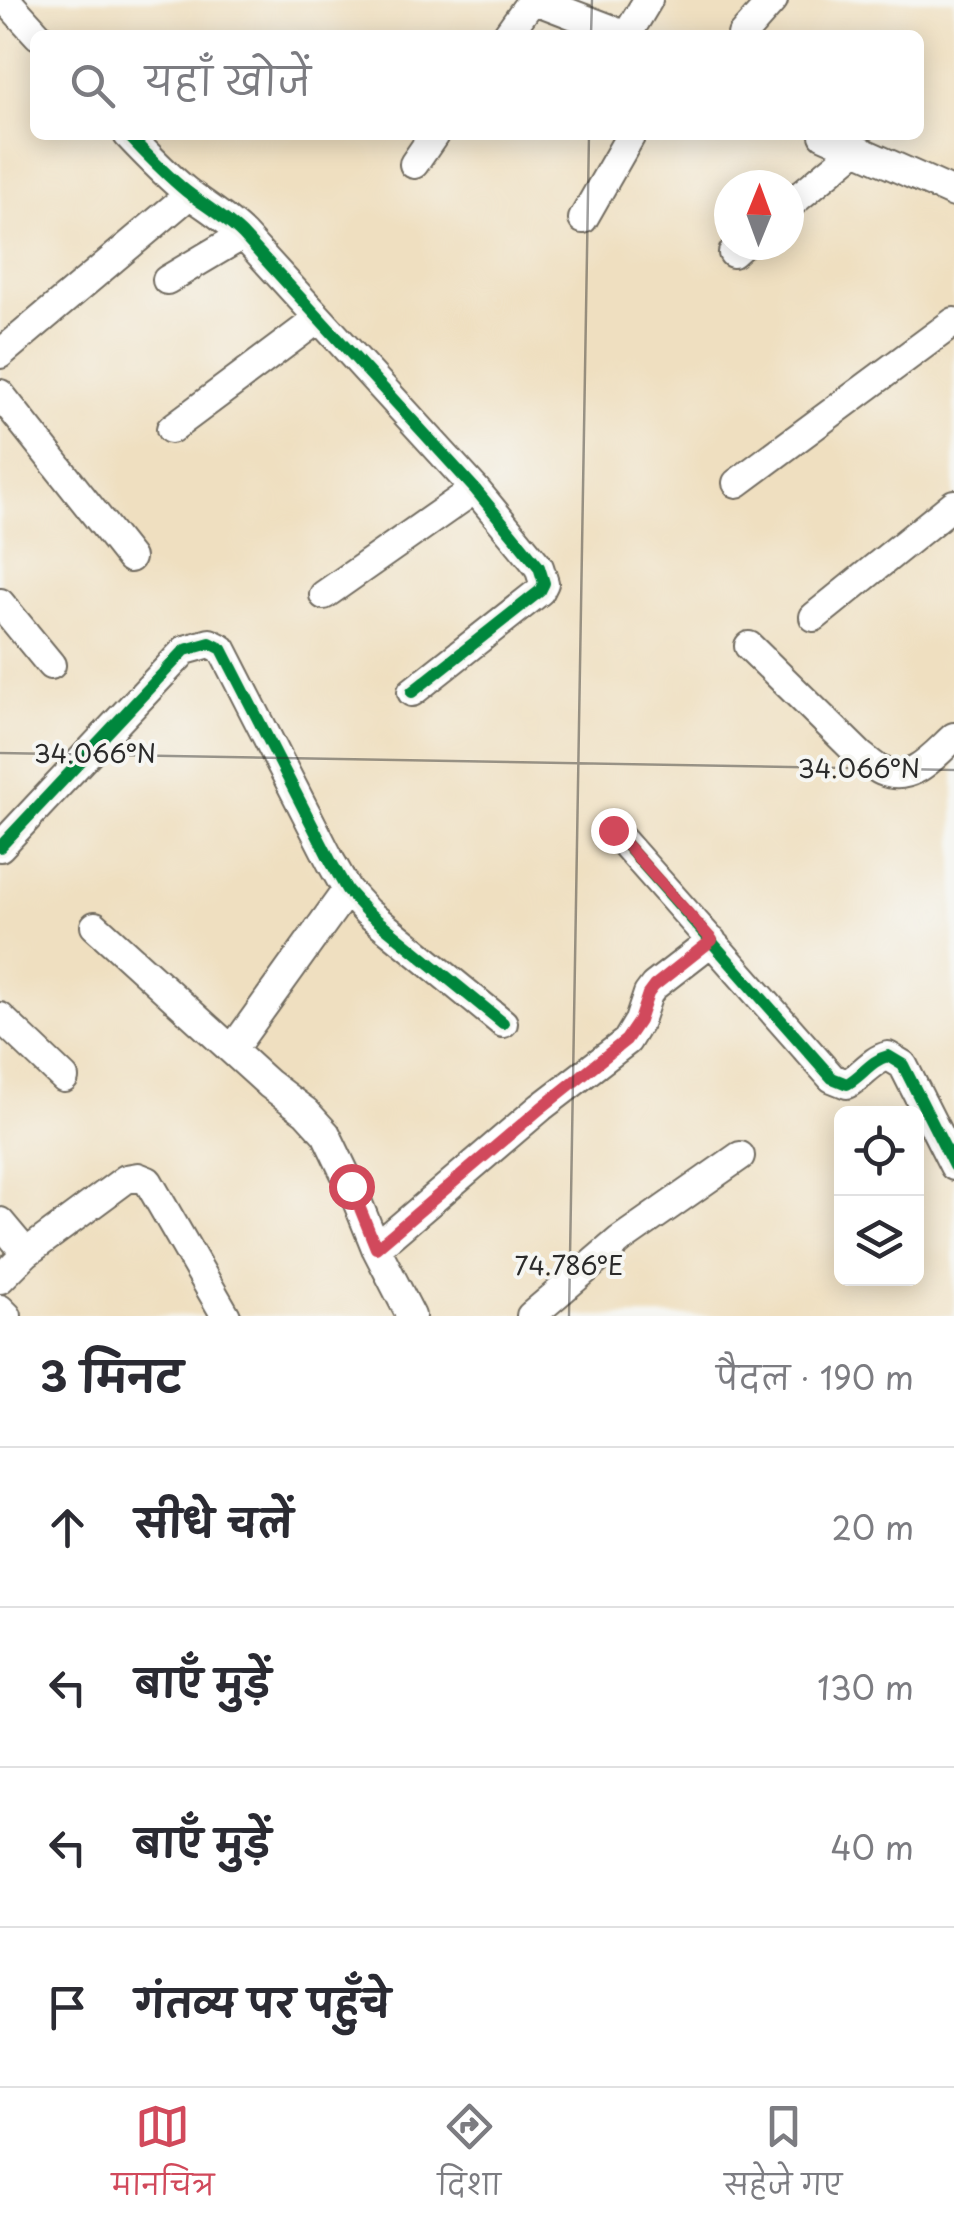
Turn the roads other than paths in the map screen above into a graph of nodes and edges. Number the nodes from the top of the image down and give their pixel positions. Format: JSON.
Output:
{"nodes":[{"id":1,"x":6,"y":0,"type":"edge"},
{"id":2,"x":534,"y":0,"type":"edge"},
{"id":3,"x":648,"y":0,"type":"edge"},
{"id":4,"x":773,"y":0,"type":"edge"},
{"id":5,"x":33,"y":30,"type":"edge"},
{"id":6,"x":511,"y":30,"type":"edge"},
{"id":7,"x":608,"y":30,"type":"edge"},
{"id":8,"x":618,"y":30,"type":"edge"},
{"id":9,"x":746,"y":30,"type":"edge"},
{"id":10,"x":133,"y":140,"type":"edge"},
{"id":11,"x":431,"y":140,"type":"edge"},
{"id":12,"x":628,"y":140,"type":"edge"},
{"id":13,"x":834,"y":140,"type":"edge"},
{"id":14,"x":855,"y":150,"type":"junction"},
{"id":15,"x":414,"y":164,"type":"dead end"},
{"id":16,"x":804,"y":192,"type":"edge"},
{"id":17,"x":954,"y":193,"type":"edge"},
{"id":18,"x":190,"y":194,"type":"junction"},
{"id":19,"x":583,"y":219,"type":"dead end"},
{"id":20,"x":243,"y":235,"type":"junction"},
{"id":21,"x":167,"y":280,"type":"dead end"},
{"id":22,"x":318,"y":319,"type":"junction"},
{"id":23,"x":954,"y":322,"type":"edge"},
{"id":24,"x":0,"y":354,"type":"edge"},
{"id":25,"x":0,"y":394,"type":"edge"},
{"id":26,"x":171,"y":429,"type":"dead end"},
{"id":27,"x":737,"y":483,"type":"dead end"},
{"id":28,"x":475,"y":490,"type":"junction"},
{"id":29,"x":954,"y":504,"type":"edge"},
{"id":30,"x":130,"y":558,"type":"dead end"},
{"id":31,"x":324,"y":595,"type":"dead end"},
{"id":32,"x":0,"y":603,"type":"edge"},
{"id":33,"x":814,"y":617,"type":"dead end"},
{"id":34,"x":749,"y":646,"type":"dead end"},
{"id":35,"x":51,"y":665,"type":"dead end"},
{"id":36,"x":412,"y":692,"type":"dead end"},
{"id":37,"x":954,"y":737,"type":"edge"},
{"id":38,"x":613,"y":830,"type":"dead end"},
{"id":39,"x":0,"y":847,"type":"edge"},
{"id":40,"x":348,"y":890,"type":"junction"},
{"id":41,"x":94,"y":926,"type":"dead end"},
{"id":42,"x":712,"y":940,"type":"junction"},
{"id":43,"x":0,"y":1017,"type":"edge"},
{"id":44,"x":503,"y":1023,"type":"dead end"},
{"id":45,"x":232,"y":1050,"type":"junction"},
{"id":46,"x":64,"y":1078,"type":"dead end"},
{"id":47,"x":740,"y":1156,"type":"dead end"},
{"id":48,"x":954,"y":1166,"type":"edge"},
{"id":49,"x":0,"y":1222,"type":"edge"},
{"id":50,"x":376,"y":1248,"type":"junction"},
{"id":51,"x":26,"y":1253,"type":"junction"},
{"id":52,"x":0,"y":1279,"type":"edge"},
{"id":53,"x":0,"y":1308,"type":"edge"},
{"id":54,"x":7,"y":1316,"type":"edge"},
{"id":55,"x":226,"y":1316,"type":"edge"},
{"id":56,"x":412,"y":1316,"type":"edge"},
{"id":57,"x":531,"y":1316,"type":"edge"}],
"edges":[{"from":1,"to":5,"type":"street"},
{"from":2,"to":6,"type":"street"},
{"from":2,"to":7,"type":"street"},
{"from":3,"to":8,"type":"street"},
{"from":4,"to":9,"type":"street"},
{"from":10,"to":18,"type":"street"},
{"from":11,"to":15,"type":"street"},
{"from":12,"to":19,"type":"street"},
{"from":13,"to":14,"type":"street"},
{"from":14,"to":16,"type":"street"},
{"from":14,"to":17,"type":"street"},
{"from":18,"to":20,"type":"street"},
{"from":18,"to":24,"type":"street"},
{"from":20,"to":21,"type":"street"},
{"from":20,"to":22,"type":"street"},
{"from":22,"to":26,"type":"street"},
{"from":22,"to":28,"type":"street"},
{"from":23,"to":27,"type":"street"},
{"from":25,"to":30,"type":"street"},
{"from":28,"to":31,"type":"street"},
{"from":28,"to":36,"type":"street"},
{"from":29,"to":33,"type":"street"},
{"from":32,"to":35,"type":"street"},
{"from":34,"to":37,"type":"street"},
{"from":38,"to":42,"type":"street"},
{"from":39,"to":40,"type":"street"},
{"from":40,"to":44,"type":"street"},
{"from":40,"to":45,"type":"street"},
{"from":41,"to":45,"type":"street"},
{"from":42,"to":48,"type":"street"},
{"from":42,"to":50,"type":"street"},
{"from":43,"to":46,"type":"street"},
{"from":45,"to":50,"type":"street"},
{"from":47,"to":57,"type":"street"},
{"from":49,"to":51,"type":"street"},
{"from":50,"to":56,"type":"street"},
{"from":51,"to":52,"type":"street"},
{"from":51,"to":55,"type":"street"},
{"from":53,"to":54,"type":"street"}]}
